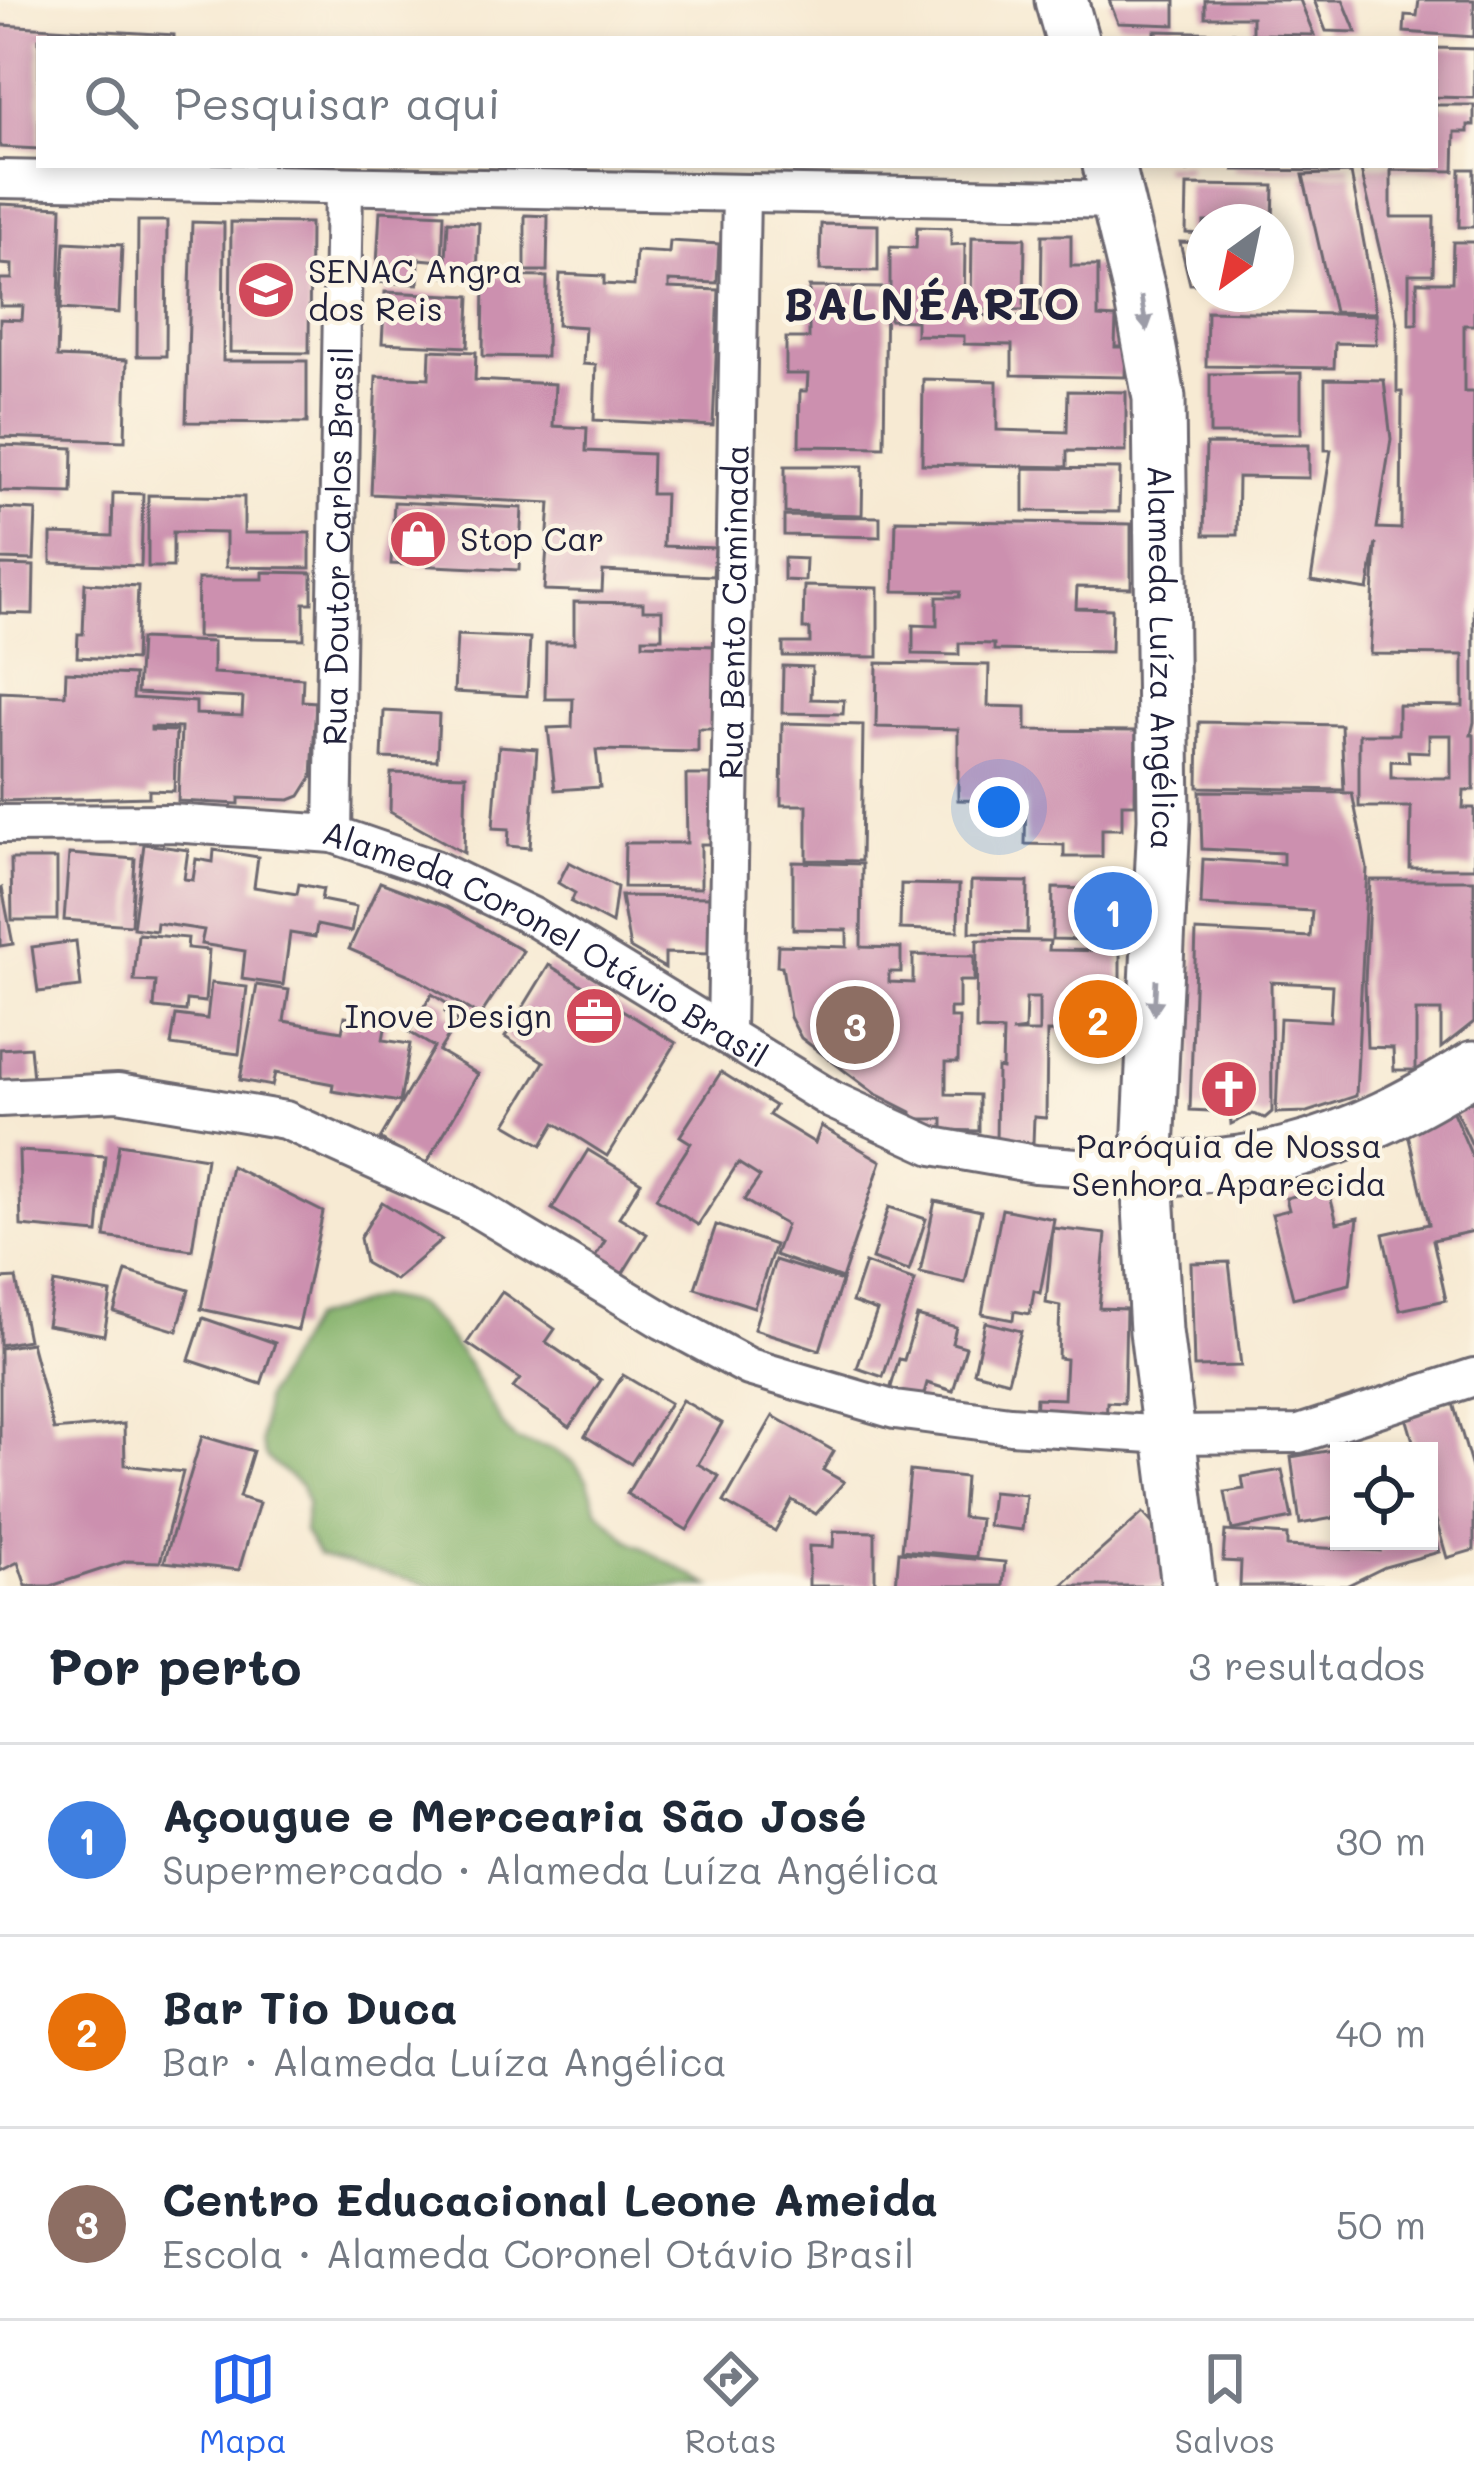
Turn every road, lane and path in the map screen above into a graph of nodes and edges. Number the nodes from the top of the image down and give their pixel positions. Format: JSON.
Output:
{"nodes":[{"id":1,"x":1061,"y":0,"type":"edge"},
{"id":2,"x":1071,"y":36,"type":"edge"},
{"id":3,"x":0,"y":179,"type":"edge"},
{"id":4,"x":1114,"y":183,"type":"edge"},
{"id":5,"x":344,"y":188,"type":"junction"},
{"id":6,"x":741,"y":194,"type":"junction"},
{"id":7,"x":0,"y":824,"type":"edge"},
{"id":8,"x":333,"y":834,"type":"junction"},
{"id":9,"x":725,"y":1032,"type":"junction"},
{"id":10,"x":1474,"y":1067,"type":"edge"},
{"id":11,"x":0,"y":1098,"type":"edge"},
{"id":12,"x":1147,"y":1172,"type":"junction"},
{"id":13,"x":1474,"y":1376,"type":"edge"},
{"id":14,"x":1168,"y":1436,"type":"junction"},
{"id":15,"x":1188,"y":1586,"type":"edge"}],
"edges":[{"from":1,"to":2,"type":"street"},
{"from":3,"to":5,"type":"street"},
{"from":4,"to":6,"type":"street"},
{"from":4,"to":12,"type":"street","name":"Alameda Luíza Angélica","one_way":true},
{"from":5,"to":6,"type":"street"},
{"from":5,"to":8,"type":"street","name":"Rua Doutor Carlos Brasil"},
{"from":6,"to":9,"type":"street","name":"Rua Bento Caminada"},
{"from":7,"to":8,"type":"street","name":"Alameda Coronel Otávio Brasil"},
{"from":8,"to":9,"type":"street","name":"Alameda Coronel Otávio Brasil"},
{"from":9,"to":12,"type":"street","name":"Alameda Coronel Otávio Brasil"},
{"from":10,"to":12,"type":"street","name":"Alameda Coronel Otávio Brasil"},
{"from":11,"to":14,"type":"street"},
{"from":12,"to":14,"type":"street","name":"Alameda Luíza Angélica"},
{"from":13,"to":14,"type":"street"},
{"from":14,"to":15,"type":"street","name":"Alameda Luíza Angélica"}]}
